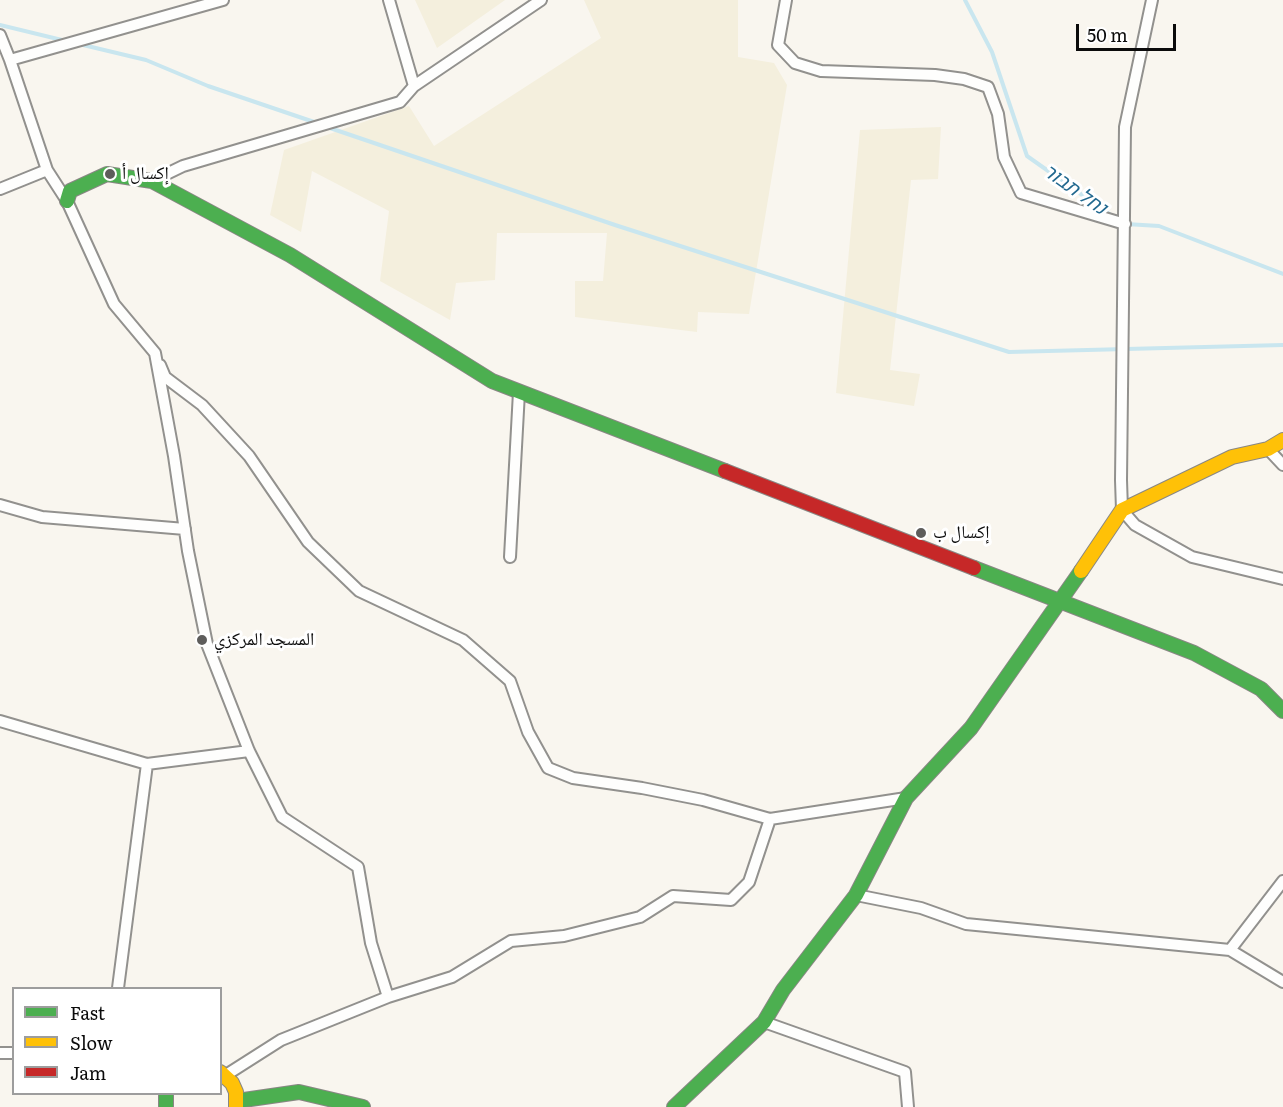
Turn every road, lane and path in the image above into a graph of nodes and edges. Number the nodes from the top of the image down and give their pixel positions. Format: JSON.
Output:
{"nodes":[{"id":1,"x":223,"y":0,"type":"edge"},
{"id":2,"x":389,"y":0,"type":"edge"},
{"id":3,"x":541,"y":0,"type":"edge"},
{"id":4,"x":786,"y":0,"type":"edge"},
{"id":5,"x":1152,"y":0,"type":"edge"},
{"id":6,"x":0,"y":35,"type":"edge"},
{"id":7,"x":10,"y":60,"type":"junction"},
{"id":8,"x":414,"y":86,"type":"junction"},
{"id":9,"x":46,"y":170,"type":"junction"},
{"id":10,"x":152,"y":181,"type":"junction"},
{"id":11,"x":0,"y":189,"type":"edge"},
{"id":12,"x":67,"y":201,"type":"junction"},
{"id":13,"x":1125,"y":224,"type":"junction"},
{"id":14,"x":155,"y":353,"type":"junction"},
{"id":15,"x":519,"y":392,"type":"junction"},
{"id":16,"x":1283,"y":440,"type":"edge"},
{"id":17,"x":1268,"y":449,"type":"junction"},
{"id":18,"x":1283,"y":465,"type":"edge"},
{"id":19,"x":0,"y":505,"type":"edge"},
{"id":20,"x":1122,"y":510,"type":"junction"},
{"id":21,"x":185,"y":529,"type":"junction"},
{"id":22,"x":510,"y":557,"type":"dead end"},
{"id":23,"x":1283,"y":579,"type":"edge"},
{"id":24,"x":1062,"y":600,"type":"junction"},
{"id":25,"x":1283,"y":711,"type":"edge"},
{"id":26,"x":0,"y":721,"type":"edge"},
{"id":27,"x":249,"y":751,"type":"junction"},
{"id":28,"x":147,"y":764,"type":"junction"},
{"id":29,"x":906,"y":798,"type":"junction"},
{"id":30,"x":770,"y":819,"type":"junction"},
{"id":31,"x":1283,"y":881,"type":"edge"},
{"id":32,"x":856,"y":895,"type":"junction"},
{"id":33,"x":1230,"y":950,"type":"junction"},
{"id":34,"x":1283,"y":982,"type":"edge"},
{"id":35,"x":118,"y":987,"type":"edge"},
{"id":36,"x":388,"y":997,"type":"junction"},
{"id":37,"x":764,"y":1022,"type":"junction"},
{"id":38,"x":223,"y":1073,"type":"edge"},
{"id":39,"x":237,"y":1104,"type":"edge"},
{"id":40,"x":363,"y":1107,"type":"edge"},
{"id":41,"x":674,"y":1107,"type":"edge"},
{"id":42,"x":908,"y":1107,"type":"edge"}],
"edges":[{"from":1,"to":7,"type":"street"},
{"from":2,"to":8,"type":"street"},
{"from":3,"to":8,"type":"street"},
{"from":4,"to":13,"type":"street"},
{"from":5,"to":13,"type":"street"},
{"from":6,"to":7,"type":"street"},
{"from":7,"to":9,"type":"street"},
{"from":8,"to":10,"type":"street"},
{"from":9,"to":11,"type":"street"},
{"from":9,"to":12,"type":"street"},
{"from":10,"to":12,"type":"street"},
{"from":10,"to":15,"type":"street"},
{"from":12,"to":14,"type":"street"},
{"from":13,"to":20,"type":"street"},
{"from":14,"to":21,"type":"street"},
{"from":14,"to":30,"type":"street"},
{"from":15,"to":22,"type":"street"},
{"from":15,"to":24,"type":"street"},
{"from":16,"to":17,"type":"street"},
{"from":17,"to":18,"type":"street"},
{"from":17,"to":20,"type":"street"},
{"from":19,"to":21,"type":"street"},
{"from":20,"to":23,"type":"street"},
{"from":20,"to":24,"type":"street"},
{"from":21,"to":27,"type":"street"},
{"from":24,"to":25,"type":"street"},
{"from":24,"to":29,"type":"street"},
{"from":26,"to":28,"type":"street"},
{"from":27,"to":28,"type":"street"},
{"from":27,"to":36,"type":"street"},
{"from":28,"to":35,"type":"street"},
{"from":29,"to":30,"type":"street"},
{"from":29,"to":32,"type":"street"},
{"from":30,"to":36,"type":"street"},
{"from":31,"to":33,"type":"street"},
{"from":32,"to":33,"type":"street"},
{"from":32,"to":37,"type":"street"},
{"from":33,"to":34,"type":"street"},
{"from":36,"to":38,"type":"street"},
{"from":37,"to":41,"type":"street"},
{"from":37,"to":42,"type":"street"},
{"from":38,"to":39,"type":"street"},
{"from":39,"to":40,"type":"street"}]}
